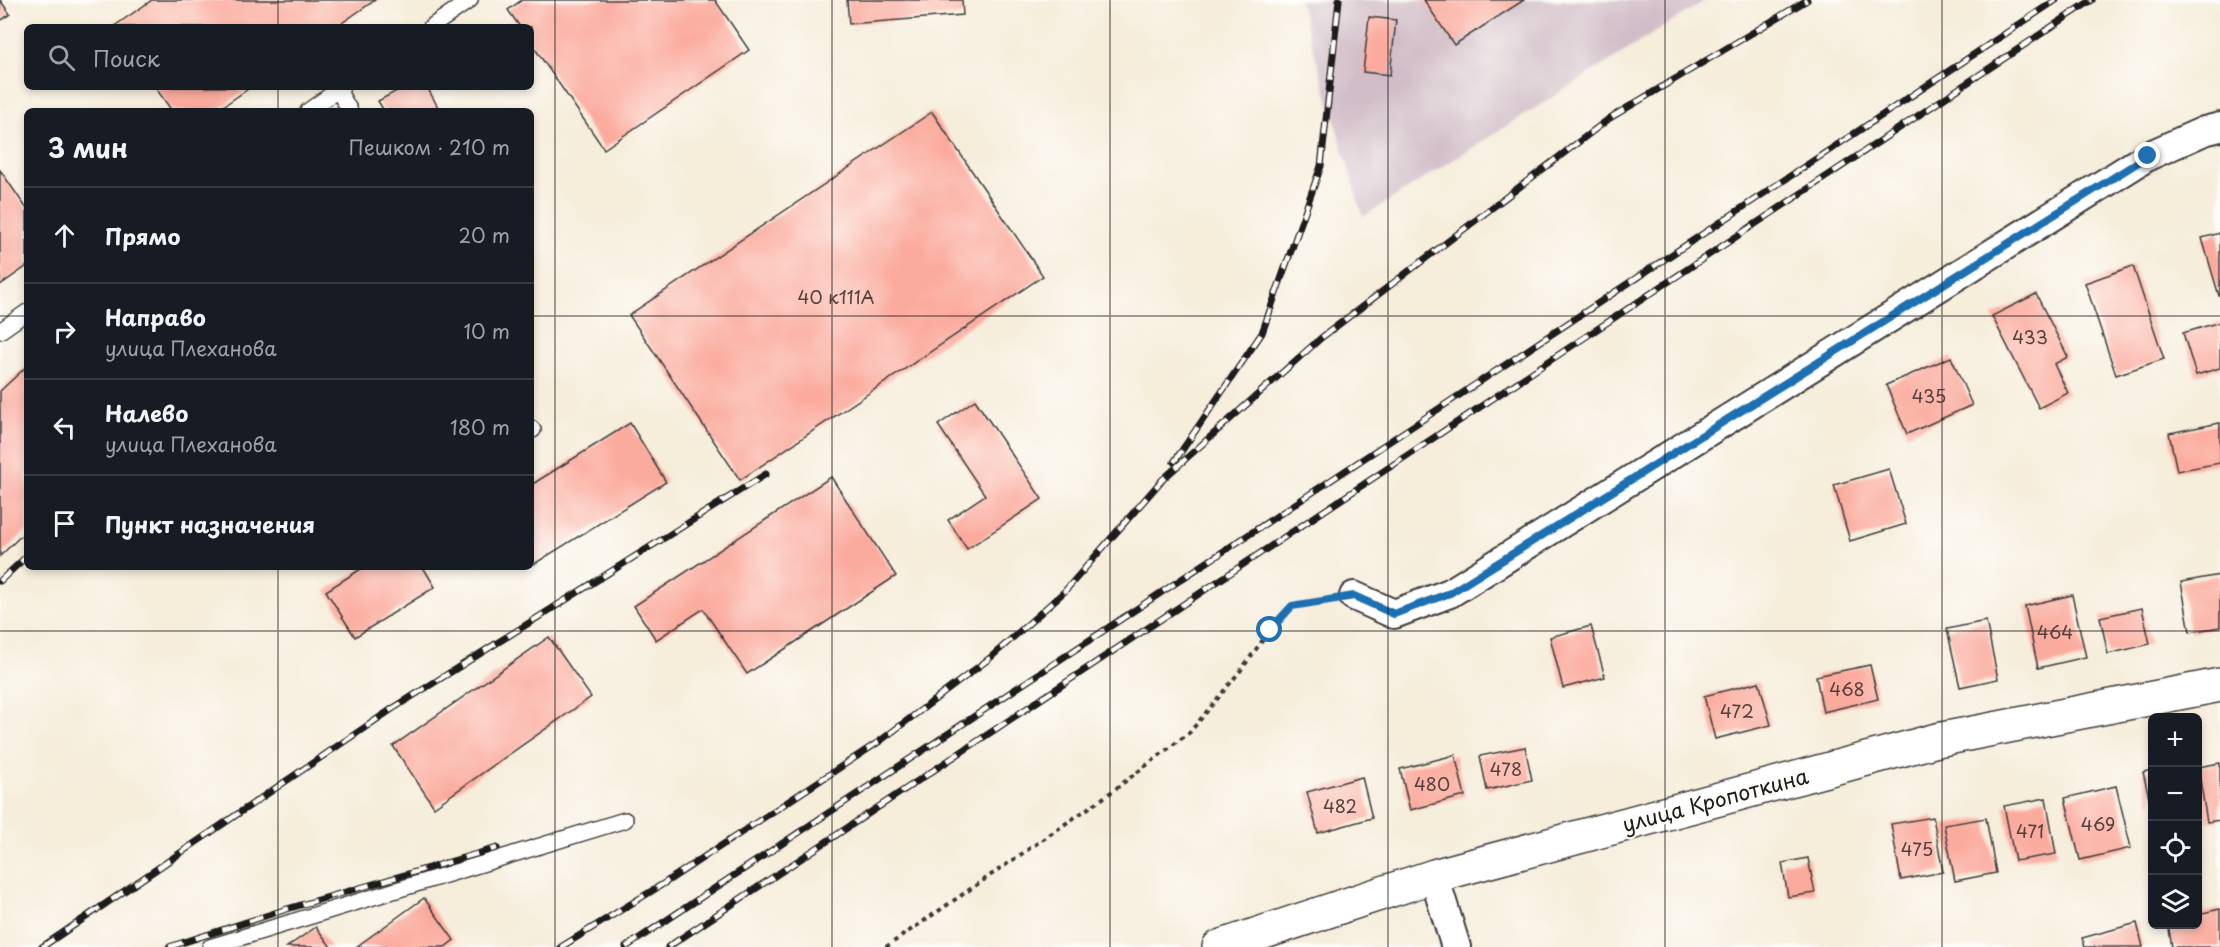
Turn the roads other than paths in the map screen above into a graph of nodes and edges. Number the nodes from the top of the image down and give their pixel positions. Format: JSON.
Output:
{"nodes":[{"id":1,"x":470,"y":0,"type":"edge"},
{"id":2,"x":435,"y":24,"type":"edge"},
{"id":3,"x":337,"y":90,"type":"edge"},
{"id":4,"x":341,"y":90,"type":"edge"},
{"id":5,"x":312,"y":108,"type":"edge"},
{"id":6,"x":350,"y":108,"type":"edge"},
{"id":7,"x":2220,"y":127,"type":"edge"},
{"id":8,"x":24,"y":314,"type":"edge"},
{"id":9,"x":0,"y":331,"type":"edge"},
{"id":10,"x":1354,"y":596,"type":"road end"},
{"id":11,"x":2220,"y":685,"type":"edge"},
{"id":12,"x":625,"y":820,"type":"dead end"},
{"id":13,"x":1434,"y":876,"type":"junction"},
{"id":14,"x":210,"y":947,"type":"edge"},
{"id":15,"x":1219,"y":947,"type":"edge"},
{"id":16,"x":1456,"y":947,"type":"edge"}],
"edges":[{"from":1,"to":2,"type":"lane"},
{"from":3,"to":5,"type":"lane"},
{"from":4,"to":6,"type":"lane"},
{"from":7,"to":10,"type":"street"},
{"from":8,"to":9,"type":"lane"},
{"from":11,"to":13,"type":"main road","name":"улица Кропоткина"},
{"from":12,"to":14,"type":"lane"},
{"from":13,"to":15,"type":"main road","name":"улица Кропоткина"},
{"from":13,"to":16,"type":"street"}]}
